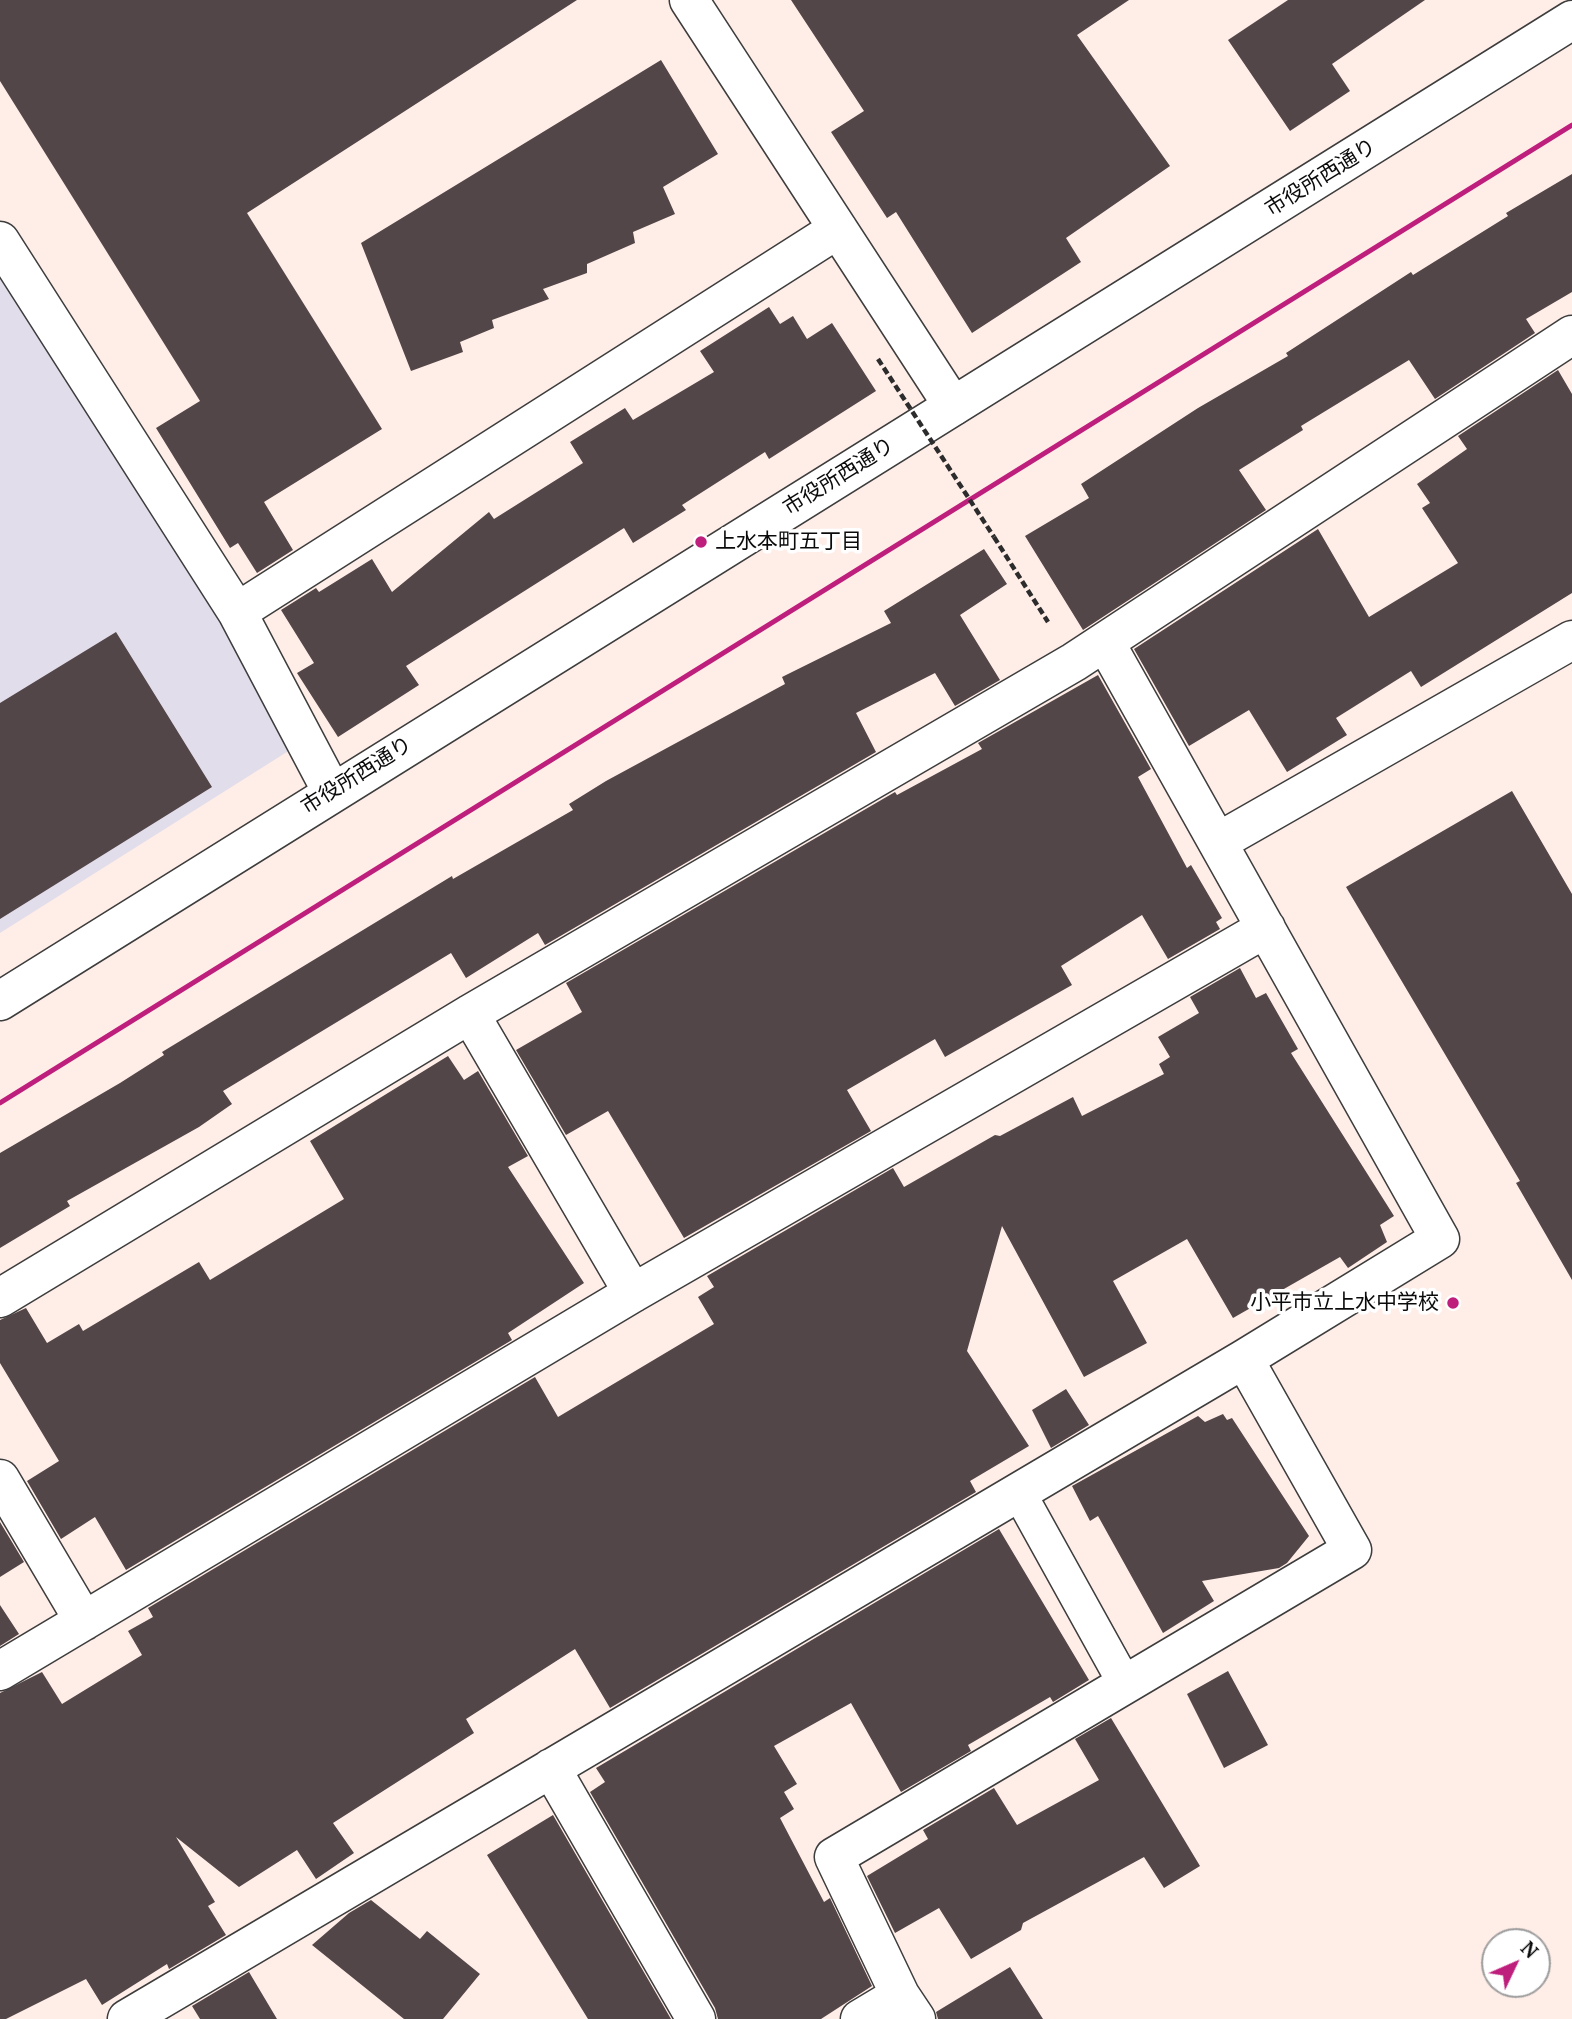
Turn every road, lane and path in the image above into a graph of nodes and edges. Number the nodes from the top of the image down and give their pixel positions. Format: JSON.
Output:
{"nodes":[{"id":1,"x":689,"y":0,"type":"edge"},
{"id":2,"x":1572,"y":20,"type":"edge"},
{"id":3,"x":838,"y":229,"type":"junction"},
{"id":4,"x":0,"y":241,"type":"edge"},
{"id":5,"x":1572,"y":335,"type":"edge"},
{"id":6,"x":878,"y":359,"type":"dead end"},
{"id":7,"x":953,"y":406,"type":"junction"},
{"id":8,"x":237,"y":612,"type":"junction"},
{"id":9,"x":1572,"y":640,"type":"edge"},
{"id":10,"x":1105,"y":642,"type":"junction"},
{"id":11,"x":1074,"y":662,"type":"junction"},
{"id":12,"x":332,"y":792,"type":"junction"},
{"id":13,"x":1218,"y":842,"type":"junction"},
{"id":14,"x":1266,"y":928,"type":"junction"},
{"id":15,"x":0,"y":1001,"type":"edge"},
{"id":16,"x":470,"y":1014,"type":"junction"},
{"id":17,"x":633,"y":1293,"type":"junction"},
{"id":18,"x":0,"y":1298,"type":"edge"},
{"id":19,"x":1244,"y":1359,"type":"junction"},
{"id":20,"x":0,"y":1479,"type":"edge"},
{"id":21,"x":1018,"y":1491,"type":"junction"},
{"id":22,"x":84,"y":1621,"type":"junction"},
{"id":23,"x":0,"y":1671,"type":"edge"},
{"id":24,"x":1125,"y":1684,"type":"junction"},
{"id":25,"x":551,"y":1768,"type":"junction"},
{"id":26,"x":908,"y":2007,"type":"edge"},
{"id":27,"x":127,"y":2019,"type":"edge"},
{"id":28,"x":696,"y":2019,"type":"edge"},
{"id":29,"x":860,"y":2019,"type":"edge"}],
"edges":[{"from":1,"to":3,"type":"street"},
{"from":2,"to":7,"type":"street","name":"市役所西通り"},
{"from":3,"to":7,"type":"street"},
{"from":3,"to":8,"type":"street"},
{"from":4,"to":8,"type":"street"},
{"from":5,"to":10,"type":"street"},
{"from":6,"to":11,"type":"path","bridge":true},
{"from":7,"to":12,"type":"street","name":"市役所西通り"},
{"from":8,"to":12,"type":"street"},
{"from":9,"to":13,"type":"street"},
{"from":10,"to":11,"type":"street"},
{"from":10,"to":13,"type":"street"},
{"from":11,"to":16,"type":"street"},
{"from":12,"to":15,"type":"street","name":"市役所西通り"},
{"from":13,"to":14,"type":"street"},
{"from":14,"to":17,"type":"street"},
{"from":14,"to":19,"type":"street"},
{"from":16,"to":17,"type":"street"},
{"from":16,"to":18,"type":"street"},
{"from":17,"to":22,"type":"street"},
{"from":19,"to":21,"type":"street"},
{"from":19,"to":24,"type":"street"},
{"from":20,"to":22,"type":"street"},
{"from":21,"to":24,"type":"lane"},
{"from":21,"to":25,"type":"street"},
{"from":22,"to":23,"type":"street"},
{"from":24,"to":26,"type":"street"},
{"from":25,"to":27,"type":"street"},
{"from":25,"to":28,"type":"street"},
{"from":26,"to":29,"type":"street"}]}
